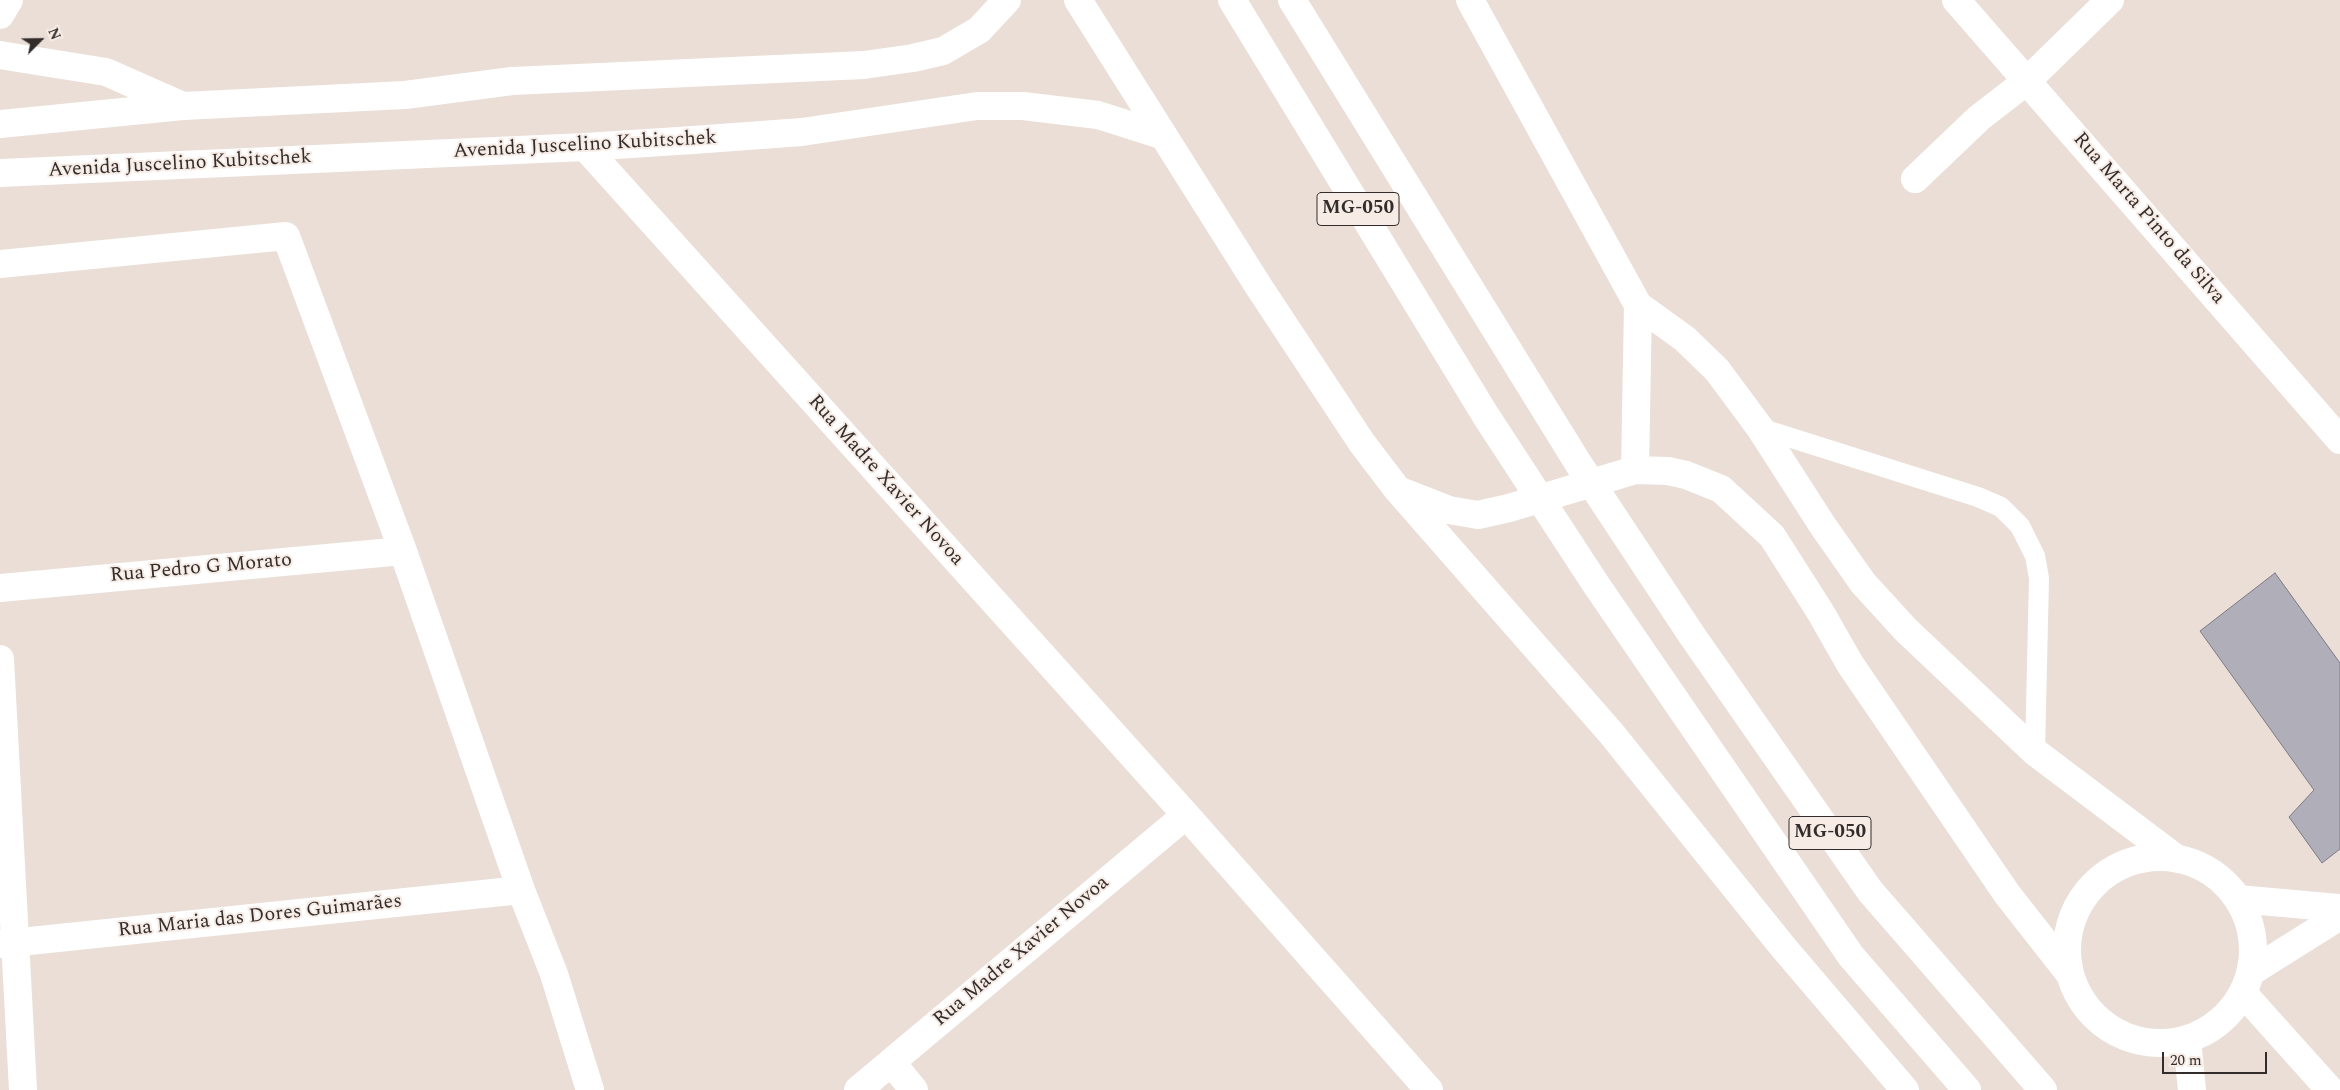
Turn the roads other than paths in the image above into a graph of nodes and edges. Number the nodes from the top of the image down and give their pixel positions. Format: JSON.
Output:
{"nodes":[{"id":1,"x":9,"y":0,"type":"edge"},
{"id":2,"x":1007,"y":0,"type":"edge"},
{"id":3,"x":1078,"y":0,"type":"edge"},
{"id":4,"x":1232,"y":0,"type":"edge"},
{"id":5,"x":1292,"y":0,"type":"edge"},
{"id":6,"x":1470,"y":0,"type":"edge"},
{"id":7,"x":1956,"y":0,"type":"edge"},
{"id":8,"x":2110,"y":0,"type":"edge"},
{"id":9,"x":0,"y":15,"type":"edge"},
{"id":10,"x":0,"y":55,"type":"edge"},
{"id":11,"x":2028,"y":80,"type":"junction"},
{"id":12,"x":183,"y":106,"type":"junction"},
{"id":13,"x":0,"y":124,"type":"edge"},
{"id":14,"x":1164,"y":136,"type":"junction"},
{"id":15,"x":585,"y":147,"type":"junction"},
{"id":16,"x":0,"y":173,"type":"edge"},
{"id":17,"x":1915,"y":179,"type":"dead end"},
{"id":18,"x":0,"y":264,"type":"edge"},
{"id":19,"x":1638,"y":305,"type":"junction"},
{"id":20,"x":1760,"y":428,"type":"junction"},
{"id":21,"x":2340,"y":440,"type":"edge"},
{"id":22,"x":1635,"y":470,"type":"junction"},
{"id":23,"x":1396,"y":489,"type":"junction"},
{"id":24,"x":403,"y":551,"type":"junction"},
{"id":25,"x":0,"y":588,"type":"edge"},
{"id":26,"x":0,"y":659,"type":"edge"},
{"id":27,"x":2035,"y":752,"type":"junction"},
{"id":28,"x":1186,"y":814,"type":"junction"},
{"id":29,"x":2177,"y":858,"type":"junction"},
{"id":30,"x":520,"y":890,"type":"junction"},
{"id":31,"x":2238,"y":899,"type":"junction"},
{"id":32,"x":2340,"y":908,"type":"edge"},
{"id":33,"x":2340,"y":916,"type":"edge"},
{"id":34,"x":7,"y":943,"type":"edge"},
{"id":35,"x":2069,"y":973,"type":"junction"},
{"id":36,"x":2247,"y":983,"type":"junction"},
{"id":37,"x":2187,"y":1040,"type":"junction"},
{"id":38,"x":891,"y":1062,"type":"junction"},
{"id":39,"x":24,"y":1090,"type":"edge"},
{"id":40,"x":590,"y":1090,"type":"edge"},
{"id":41,"x":858,"y":1090,"type":"edge"},
{"id":42,"x":914,"y":1090,"type":"edge"},
{"id":43,"x":1429,"y":1090,"type":"edge"},
{"id":44,"x":1905,"y":1090,"type":"edge"},
{"id":45,"x":1967,"y":1090,"type":"edge"},
{"id":46,"x":2043,"y":1090,"type":"edge"},
{"id":47,"x":2192,"y":1090,"type":"edge"},
{"id":48,"x":2330,"y":1090,"type":"edge"}],
"edges":[{"from":1,"to":9,"type":"main road"},
{"from":2,"to":12,"type":"main road"},
{"from":3,"to":14,"type":"main road"},
{"from":4,"to":45,"type":"main road","number":"MG-050"},
{"from":5,"to":46,"type":"main road","number":"MG-050"},
{"from":6,"to":19,"type":"main road"},
{"from":7,"to":11,"type":"main road","name":"Rua Marta Pinto da Silva"},
{"from":8,"to":11,"type":"main road"},
{"from":10,"to":12,"type":"main road"},
{"from":11,"to":17,"type":"main road"},
{"from":11,"to":21,"type":"main road","name":"Rua Marta Pinto da Silva"},
{"from":12,"to":13,"type":"main road"},
{"from":14,"to":15,"type":"main road","name":"Avenida Juscelino Kubitschek"},
{"from":14,"to":23,"type":"main road"},
{"from":15,"to":16,"type":"main road","name":"Avenida Juscelino Kubitschek"},
{"from":15,"to":28,"type":"main road","name":"Rua Madre Xavier Novoa"},
{"from":18,"to":24,"type":"main road"},
{"from":19,"to":20,"type":"main road"},
{"from":19,"to":22,"type":"main road"},
{"from":20,"to":27,"type":"main road"},
{"from":20,"to":27,"type":"lane"},
{"from":22,"to":23,"type":"main road"},
{"from":22,"to":35,"type":"main road"},
{"from":23,"to":44,"type":"main road"},
{"from":24,"to":25,"type":"main road","name":"Rua Pedro G Morato"},
{"from":24,"to":30,"type":"main road"},
{"from":26,"to":34,"type":"main road"},
{"from":27,"to":29,"type":"main road"},
{"from":28,"to":38,"type":"main road","name":"Rua Madre Xavier Novoa"},
{"from":28,"to":43,"type":"main road","name":"Rua Madre Xavier Novoa"},
{"from":29,"to":31,"type":"main road"},
{"from":29,"to":35,"type":"main road"},
{"from":30,"to":34,"type":"main road","name":"Rua Maria das Dores Guimarães"},
{"from":30,"to":40,"type":"main road"},
{"from":31,"to":32,"type":"main road"},
{"from":31,"to":36,"type":"main road"},
{"from":33,"to":36,"type":"main road"},
{"from":34,"to":39,"type":"main road"},
{"from":35,"to":37,"type":"main road"},
{"from":36,"to":37,"type":"main road"},
{"from":36,"to":48,"type":"main road"},
{"from":37,"to":47,"type":"main road"},
{"from":38,"to":41,"type":"main road","name":"Rua Madre Xavier Novoa"},
{"from":38,"to":42,"type":"main road"}]}
